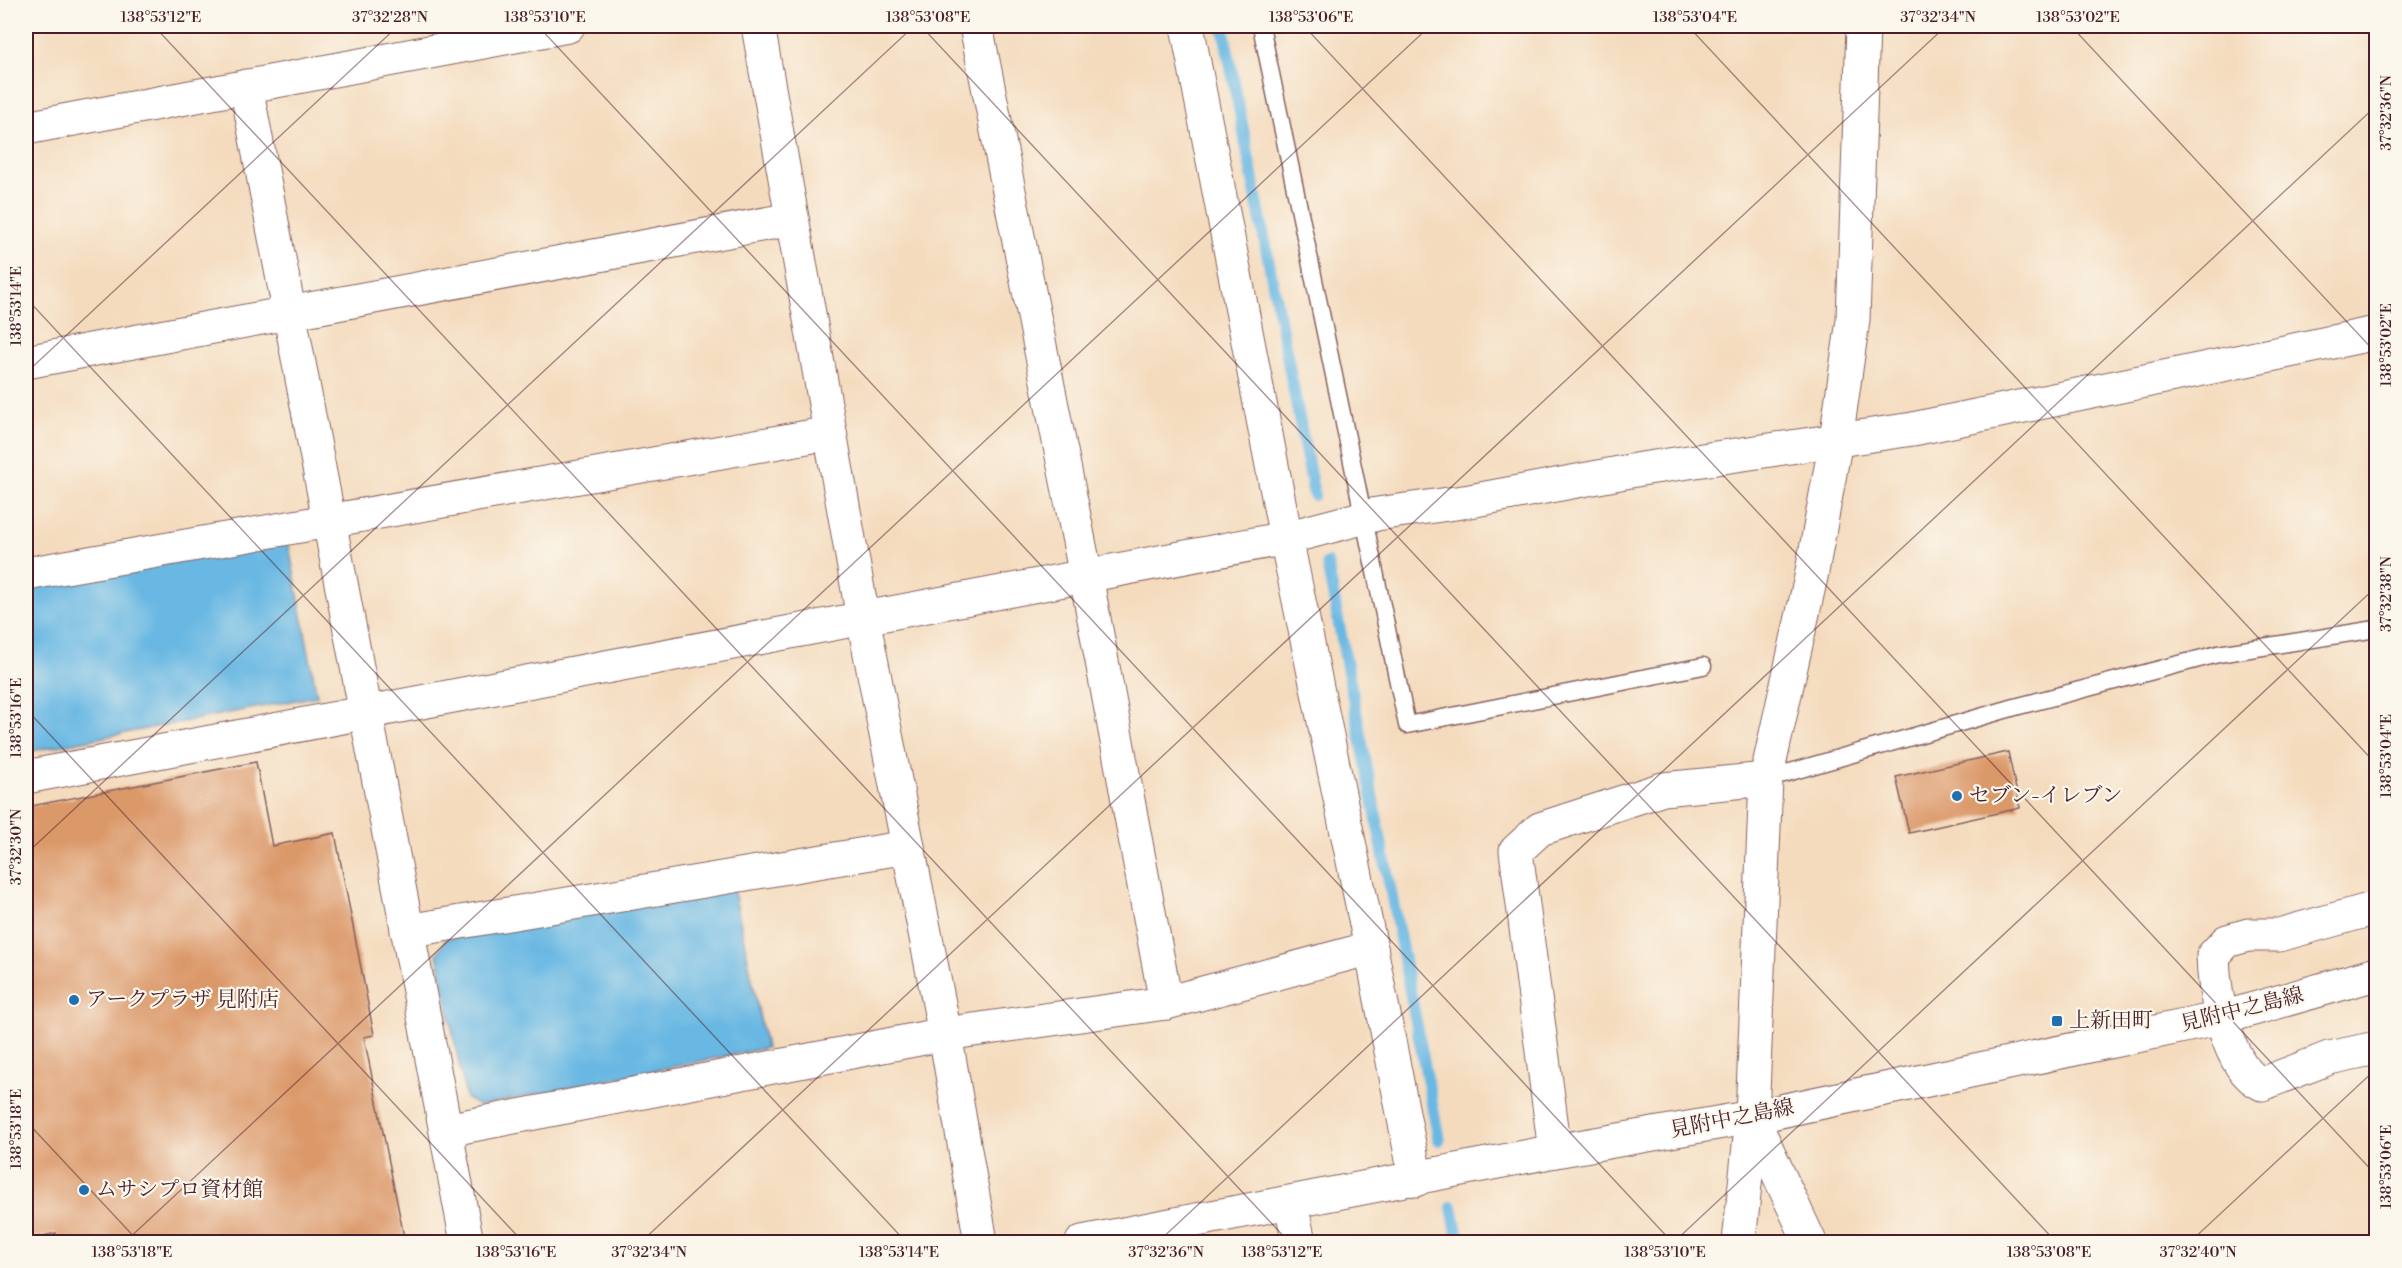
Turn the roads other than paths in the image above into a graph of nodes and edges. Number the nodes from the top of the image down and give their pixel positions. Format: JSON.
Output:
{"nodes":[{"id":1,"x":568,"y":26,"type":"edge"},
{"id":2,"x":758,"y":26,"type":"edge"},
{"id":3,"x":976,"y":26,"type":"edge"},
{"id":4,"x":1187,"y":26,"type":"edge"},
{"id":5,"x":1261,"y":26,"type":"edge"},
{"id":6,"x":1863,"y":26,"type":"edge"},
{"id":7,"x":246,"y":86,"type":"junction"},
{"id":8,"x":26,"y":128,"type":"edge"},
{"id":9,"x":792,"y":219,"type":"junction"},
{"id":10,"x":289,"y":312,"type":"junction"},
{"id":11,"x":2376,"y":333,"type":"edge"},
{"id":12,"x":26,"y":362,"type":"edge"},
{"id":13,"x":830,"y":433,"type":"junction"},
{"id":14,"x":1836,"y":440,"type":"junction"},
{"id":15,"x":1363,"y":518,"type":"junction"},
{"id":16,"x":329,"y":520,"type":"junction"},
{"id":17,"x":1286,"y":538,"type":"junction"},
{"id":18,"x":26,"y":574,"type":"edge"},
{"id":19,"x":1086,"y":576,"type":"junction"},
{"id":20,"x":863,"y":618,"type":"junction"},
{"id":21,"x":2376,"y":629,"type":"edge"},
{"id":22,"x":1703,"y":666,"type":"dead end"},
{"id":23,"x":365,"y":712,"type":"junction"},
{"id":24,"x":26,"y":777,"type":"edge"},
{"id":25,"x":1766,"y":779,"type":"junction"},
{"id":26,"x":907,"y":847,"type":"junction"},
{"id":27,"x":2376,"y":908,"type":"edge"},
{"id":28,"x":407,"y":931,"type":"junction"},
{"id":29,"x":1371,"y":948,"type":"junction"},
{"id":30,"x":2376,"y":974,"type":"edge"},
{"id":31,"x":1166,"y":1003,"type":"junction"},
{"id":32,"x":2222,"y":1018,"type":"junction"},
{"id":33,"x":945,"y":1035,"type":"junction"},
{"id":34,"x":2376,"y":1048,"type":"edge"},
{"id":35,"x":1752,"y":1117,"type":"junction"},
{"id":36,"x":446,"y":1130,"type":"junction"},
{"id":37,"x":1555,"y":1151,"type":"junction"},
{"id":38,"x":1416,"y":1180,"type":"junction"},
{"id":39,"x":1291,"y":1204,"type":"junction"},
{"id":40,"x":467,"y":1242,"type":"edge"},
{"id":41,"x":981,"y":1242,"type":"edge"},
{"id":42,"x":1083,"y":1242,"type":"edge"},
{"id":43,"x":1299,"y":1242,"type":"edge"},
{"id":44,"x":1739,"y":1242,"type":"edge"},
{"id":45,"x":1810,"y":1242,"type":"edge"}],
"edges":[{"from":1,"to":7,"type":"street"},
{"from":2,"to":9,"type":"street"},
{"from":3,"to":19,"type":"street"},
{"from":4,"to":17,"type":"street"},
{"from":5,"to":15,"type":"lane"},
{"from":6,"to":14,"type":"street"},
{"from":7,"to":8,"type":"street"},
{"from":7,"to":10,"type":"street"},
{"from":9,"to":10,"type":"street"},
{"from":9,"to":13,"type":"street"},
{"from":10,"to":12,"type":"street"},
{"from":10,"to":16,"type":"street"},
{"from":11,"to":14,"type":"street"},
{"from":13,"to":16,"type":"street"},
{"from":13,"to":20,"type":"street"},
{"from":14,"to":15,"type":"street"},
{"from":14,"to":25,"type":"street"},
{"from":15,"to":17,"type":"street"},
{"from":15,"to":22,"type":"lane"},
{"from":16,"to":18,"type":"street"},
{"from":16,"to":23,"type":"street"},
{"from":17,"to":19,"type":"street"},
{"from":17,"to":29,"type":"street"},
{"from":19,"to":20,"type":"street"},
{"from":19,"to":31,"type":"street"},
{"from":20,"to":23,"type":"street"},
{"from":20,"to":26,"type":"street"},
{"from":21,"to":25,"type":"lane"},
{"from":23,"to":24,"type":"street"},
{"from":23,"to":28,"type":"street"},
{"from":25,"to":35,"type":"street"},
{"from":25,"to":37,"type":"street"},
{"from":26,"to":28,"type":"street"},
{"from":26,"to":33,"type":"street"},
{"from":27,"to":32,"type":"street"},
{"from":28,"to":36,"type":"street"},
{"from":29,"to":31,"type":"street"},
{"from":29,"to":38,"type":"street"},
{"from":30,"to":32,"type":"street","name":"見附中之島線"},
{"from":31,"to":33,"type":"street"},
{"from":32,"to":34,"type":"street"},
{"from":32,"to":35,"type":"street","name":"見附中之島線"},
{"from":33,"to":36,"type":"street"},
{"from":33,"to":41,"type":"street"},
{"from":35,"to":37,"type":"street","name":"見附中之島線"},
{"from":35,"to":44,"type":"street"},
{"from":35,"to":45,"type":"street"},
{"from":36,"to":40,"type":"street"},
{"from":37,"to":38,"type":"street","name":"見附中之島線"},
{"from":38,"to":39,"type":"street","name":"見附中之島線"},
{"from":39,"to":42,"type":"street","name":"見附中之島線"},
{"from":39,"to":43,"type":"street"}]}
